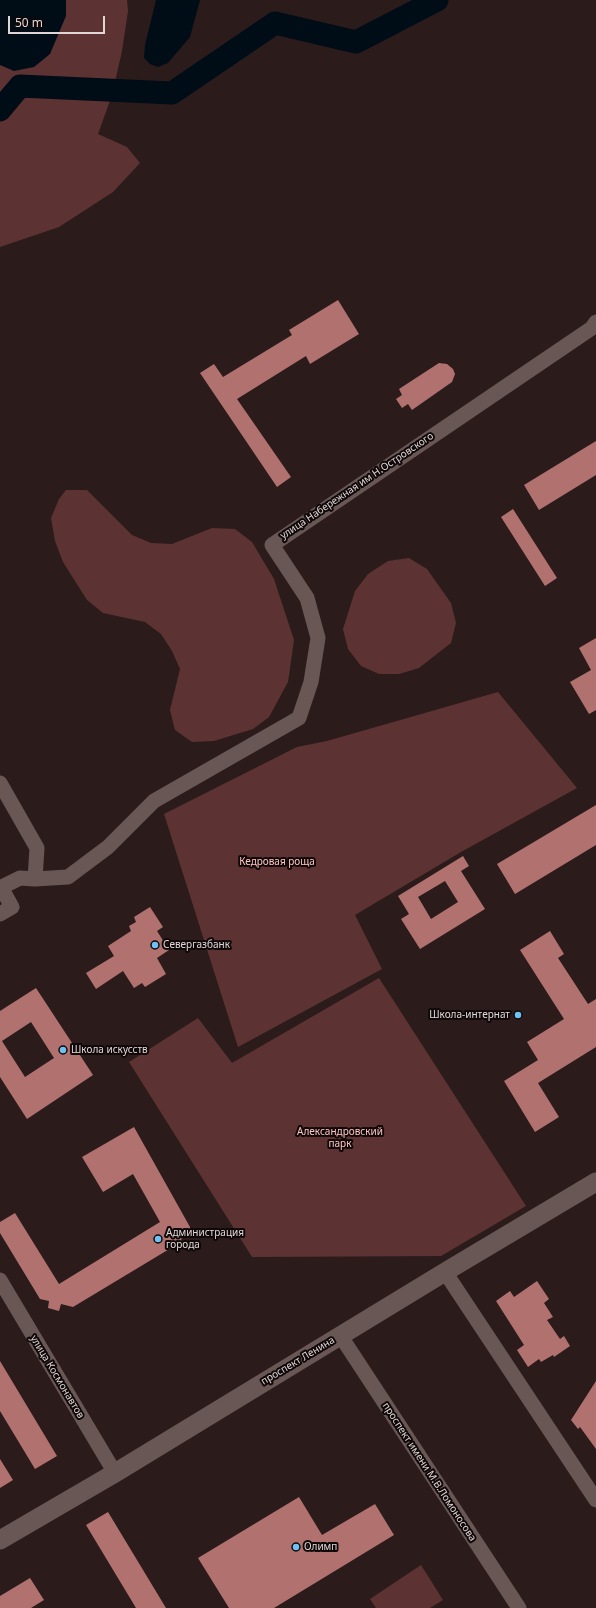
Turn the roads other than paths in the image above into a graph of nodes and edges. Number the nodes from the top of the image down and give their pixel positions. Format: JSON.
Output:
{"nodes":[{"id":1,"x":596,"y":322,"type":"edge"},
{"id":2,"x":0,"y":783,"type":"edge"},
{"id":3,"x":35,"y":879,"type":"junction"},
{"id":4,"x":1,"y":887,"type":"edge"},
{"id":5,"x":0,"y":914,"type":"edge"},
{"id":6,"x":596,"y":1182,"type":"edge"},
{"id":7,"x":445,"y":1272,"type":"junction"},
{"id":8,"x":0,"y":1280,"type":"edge"},
{"id":9,"x":340,"y":1336,"type":"junction"},
{"id":10,"x":115,"y":1473,"type":"junction"},
{"id":11,"x":596,"y":1500,"type":"edge"},
{"id":12,"x":0,"y":1540,"type":"edge"},
{"id":13,"x":519,"y":1608,"type":"edge"}],
"edges":[{"from":1,"to":3,"type":"street","name":"улица Набережная им Н.Островского"},
{"from":2,"to":3,"type":"street"},
{"from":3,"to":4,"type":"street"},
{"from":4,"to":5,"type":"street"},
{"from":6,"to":7,"type":"street","name":"проспект Ленина"},
{"from":7,"to":9,"type":"street","name":"проспект Ленина"},
{"from":7,"to":11,"type":"street"},
{"from":8,"to":10,"type":"street","name":"улица Космонавтов"},
{"from":9,"to":10,"type":"street","name":"проспект Ленина"},
{"from":9,"to":13,"type":"street","name":"проспект имени М.В.Ломоносова"},
{"from":10,"to":12,"type":"street","name":"проспект Ленина"}]}
